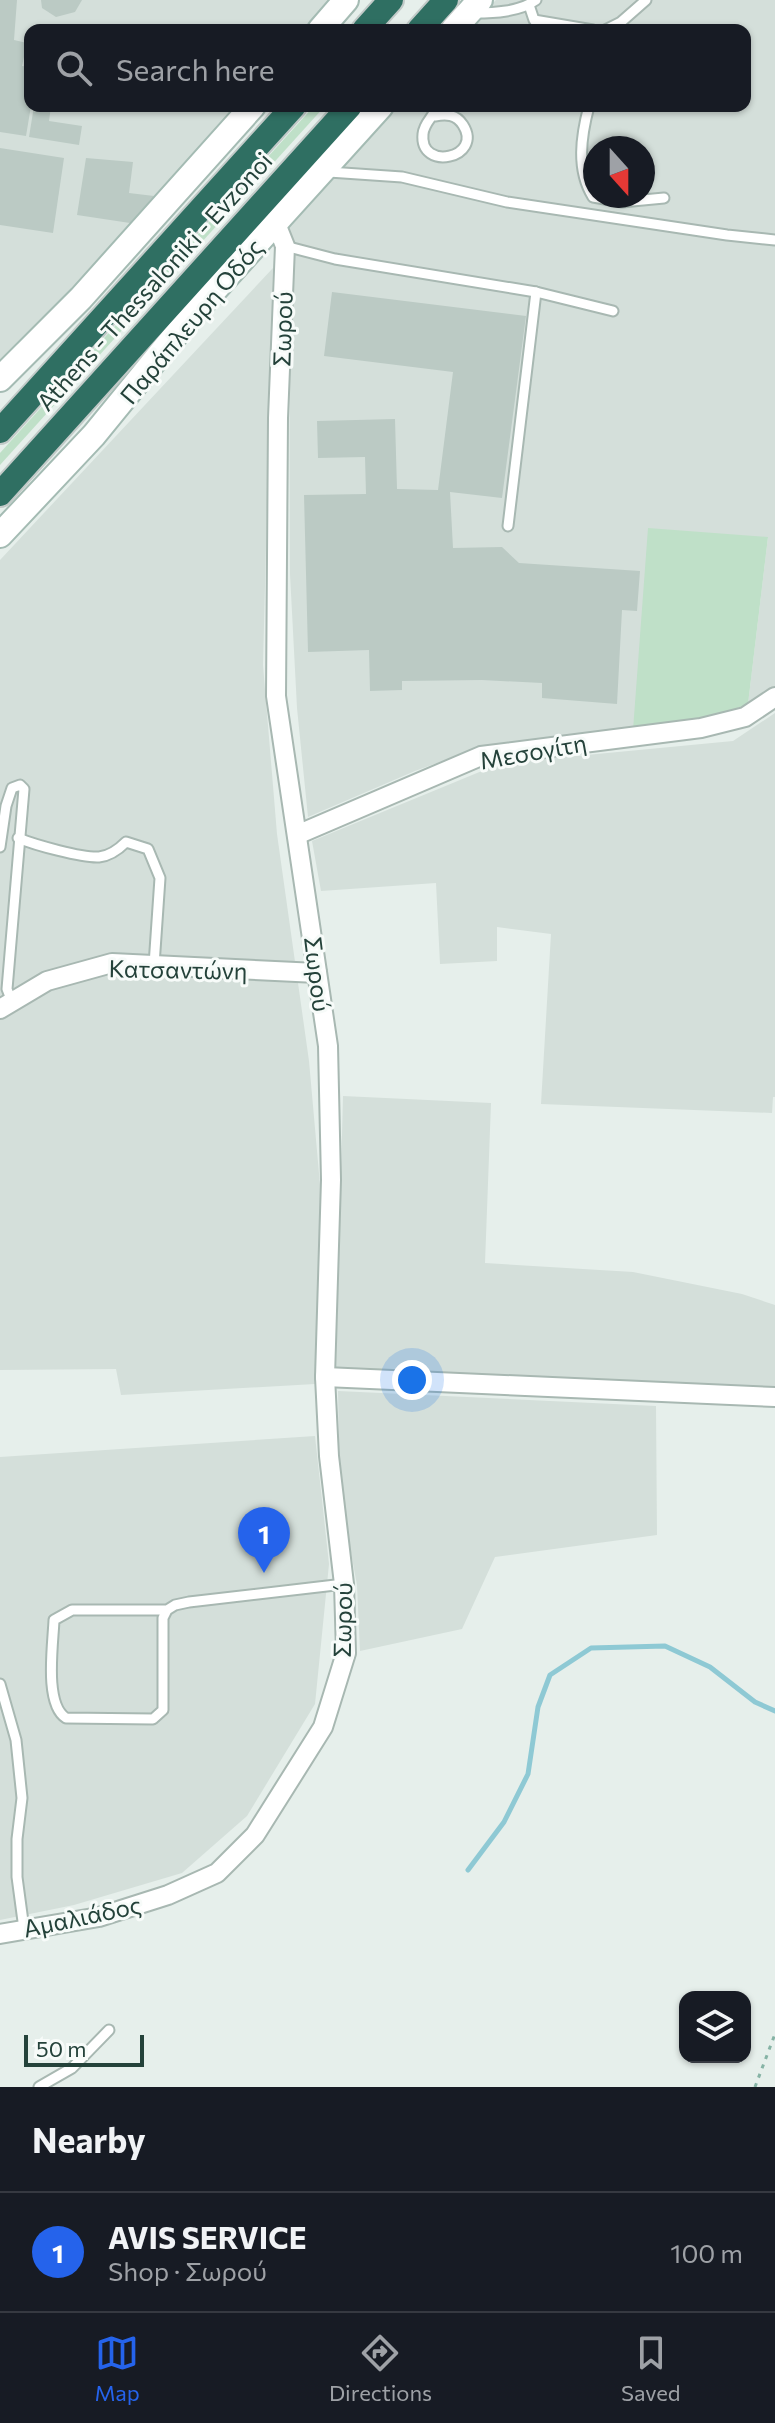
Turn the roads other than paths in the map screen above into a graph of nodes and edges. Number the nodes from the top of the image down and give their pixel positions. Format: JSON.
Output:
{"nodes":[{"id":1,"x":391,"y":0,"type":"edge"},
{"id":2,"x":446,"y":0,"type":"edge"},
{"id":3,"x":646,"y":0,"type":"edge"},
{"id":4,"x":532,"y":3,"type":"edge"},
{"id":5,"x":466,"y":14,"type":"edge"},
{"id":6,"x":369,"y":24,"type":"edge"},
{"id":7,"x":424,"y":24,"type":"edge"},
{"id":8,"x":558,"y":24,"type":"edge"},
{"id":9,"x":617,"y":24,"type":"edge"},
{"id":10,"x":248,"y":112,"type":"edge"},
{"id":11,"x":289,"y":112,"type":"edge"},
{"id":12,"x":345,"y":112,"type":"edge"},
{"id":13,"x":375,"y":112,"type":"edge"},
{"id":14,"x":435,"y":112,"type":"edge"},
{"id":15,"x":440,"y":112,"type":"edge"},
{"id":16,"x":587,"y":112,"type":"edge"},
{"id":17,"x":321,"y":171,"type":"junction"},
{"id":18,"x":664,"y":198,"type":"dead end"},
{"id":19,"x":275,"y":221,"type":"junction"},
{"id":20,"x":775,"y":240,"type":"edge"},
{"id":21,"x":285,"y":246,"type":"junction"},
{"id":22,"x":536,"y":292,"type":"junction"},
{"id":23,"x":613,"y":311,"type":"dead end"},
{"id":24,"x":0,"y":379,"type":"edge"},
{"id":25,"x":0,"y":431,"type":"edge"},
{"id":26,"x":0,"y":494,"type":"edge"},
{"id":27,"x":508,"y":526,"type":"dead end"},
{"id":28,"x":0,"y":535,"type":"edge"},
{"id":29,"x":775,"y":697,"type":"edge"},
{"id":30,"x":299,"y":834,"type":"junction"},
{"id":31,"x":18,"y":838,"type":"junction"},
{"id":32,"x":0,"y":847,"type":"edge"},
{"id":33,"x":154,"y":967,"type":"junction"},
{"id":34,"x":317,"y":973,"type":"junction"},
{"id":35,"x":6,"y":1006,"type":"edge"},
{"id":36,"x":325,"y":1377,"type":"junction"},
{"id":37,"x":775,"y":1397,"type":"edge"},
{"id":38,"x":344,"y":1584,"type":"junction"},
{"id":39,"x":167,"y":1610,"type":"junction"},
{"id":40,"x":0,"y":1684,"type":"edge"},
{"id":41,"x":323,"y":1727,"type":"joint"},
{"id":42,"x":24,"y":1929,"type":"junction"},
{"id":43,"x":0,"y":1934,"type":"edge"},
{"id":44,"x":109,"y":2030,"type":"dead end"},
{"id":45,"x":39,"y":2087,"type":"edge"}],
"edges":[{"from":1,"to":6,"type":"highway"},
{"from":2,"to":7,"type":"highway"},
{"from":3,"to":9,"type":"lane"},
{"from":4,"to":5,"type":"lane"},
{"from":4,"to":8,"type":"lane"},
{"from":10,"to":24,"type":"street"},
{"from":11,"to":25,"type":"highway","name":"Athens - Thessaloniki - Evzonoi"},
{"from":12,"to":26,"type":"highway","name":"Athens - Thessaloniki - Evzonoi"},
{"from":13,"to":17,"type":"street","name":"Παράπλευρη Οδός"},
{"from":14,"to":15,"type":"lane"},
{"from":16,"to":18,"type":"lane"},
{"from":17,"to":19,"type":"street","name":"Παράπλευρη Οδός"},
{"from":17,"to":20,"type":"lane"},
{"from":19,"to":21,"type":"street","name":"Σωρού"},
{"from":19,"to":28,"type":"street","name":"Παράπλευρη Οδός"},
{"from":21,"to":22,"type":"lane"},
{"from":21,"to":30,"type":"street","name":"Σωρού"},
{"from":22,"to":23,"type":"lane"},
{"from":22,"to":27,"type":"lane"},
{"from":29,"to":30,"type":"street","name":"Μεσογίτη"},
{"from":30,"to":34,"type":"street","name":"Σωρού"},
{"from":31,"to":32,"type":"lane"},
{"from":31,"to":33,"type":"lane"},
{"from":31,"to":35,"type":"lane"},
{"from":33,"to":34,"type":"street","name":"Κατσαντώνη"},
{"from":33,"to":35,"type":"street","name":"Κατσαντώνη"},
{"from":34,"to":36,"type":"street","name":"Σωρού"},
{"from":36,"to":37,"type":"street"},
{"from":36,"to":38,"type":"street","name":"Σωρού"},
{"from":38,"to":39,"type":"lane"},
{"from":38,"to":41,"type":"street","name":"Σωρού"},
{"from":39,"to":39,"type":"lane"},
{"from":40,"to":42,"type":"lane"},
{"from":41,"to":42,"type":"street","name":"Αμαλιάδος"},
{"from":42,"to":43,"type":"street","name":"Αμαλιάδος"},
{"from":44,"to":45,"type":"lane"}]}
